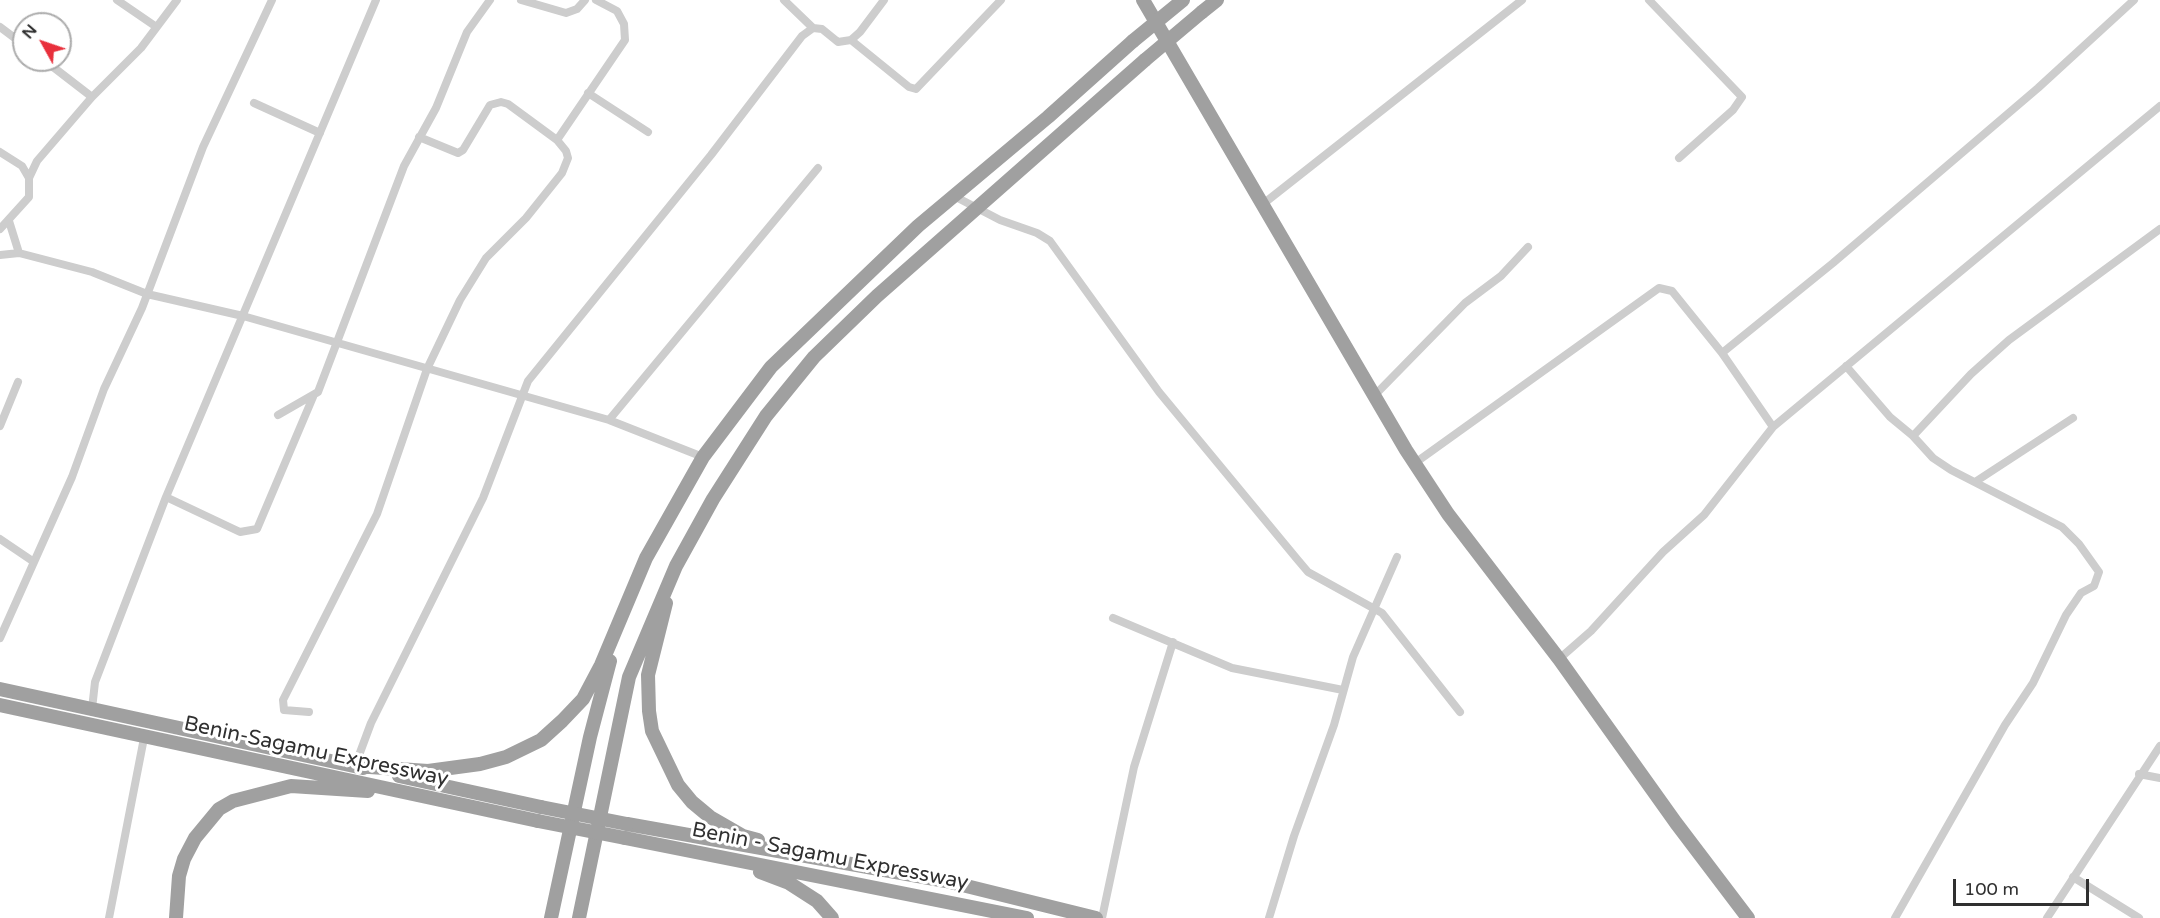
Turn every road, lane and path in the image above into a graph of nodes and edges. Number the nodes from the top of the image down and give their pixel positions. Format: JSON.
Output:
{"nodes":[{"id":1,"x":117,"y":0,"type":"edge"},
{"id":2,"x":177,"y":0,"type":"edge"},
{"id":3,"x":272,"y":0,"type":"edge"},
{"id":4,"x":376,"y":0,"type":"edge"},
{"id":5,"x":490,"y":0,"type":"edge"},
{"id":6,"x":521,"y":0,"type":"edge"},
{"id":7,"x":585,"y":0,"type":"edge"},
{"id":8,"x":596,"y":0,"type":"edge"},
{"id":9,"x":784,"y":0,"type":"edge"},
{"id":10,"x":884,"y":0,"type":"edge"},
{"id":11,"x":1001,"y":0,"type":"edge"},
{"id":12,"x":1143,"y":0,"type":"edge"},
{"id":13,"x":1183,"y":0,"type":"edge"},
{"id":14,"x":1217,"y":0,"type":"edge"},
{"id":15,"x":1522,"y":0,"type":"edge"},
{"id":16,"x":1649,"y":0,"type":"edge"},
{"id":17,"x":2134,"y":0,"type":"edge"},
{"id":18,"x":156,"y":26,"type":"junction"},
{"id":19,"x":813,"y":28,"type":"junction"},
{"id":20,"x":851,"y":40,"type":"junction"},
{"id":21,"x":60,"y":72,"type":"edge"},
{"id":22,"x":588,"y":93,"type":"junction"},
{"id":23,"x":92,"y":97,"type":"junction"},
{"id":24,"x":254,"y":103,"type":"dead end"},
{"id":25,"x":2160,"y":106,"type":"edge"},
{"id":26,"x":648,"y":132,"type":"dead end"},
{"id":27,"x":320,"y":133,"type":"junction"},
{"id":28,"x":419,"y":137,"type":"junction"},
{"id":29,"x":557,"y":140,"type":"junction"},
{"id":30,"x":0,"y":152,"type":"edge"},
{"id":31,"x":1679,"y":158,"type":"dead end"},
{"id":32,"x":818,"y":168,"type":"dead end"},
{"id":33,"x":29,"y":178,"type":"junction"},
{"id":34,"x":954,"y":196,"type":"junction"},
{"id":35,"x":1263,"y":204,"type":"junction"},
{"id":36,"x":976,"y":207,"type":"junction"},
{"id":37,"x":9,"y":221,"type":"junction"},
{"id":38,"x":0,"y":229,"type":"edge"},
{"id":39,"x":2160,"y":229,"type":"edge"},
{"id":40,"x":1528,"y":247,"type":"dead end"},
{"id":41,"x":19,"y":253,"type":"junction"},
{"id":42,"x":0,"y":255,"type":"edge"},
{"id":43,"x":147,"y":294,"type":"junction"},
{"id":44,"x":243,"y":316,"type":"junction"},
{"id":45,"x":335,"y":342,"type":"junction"},
{"id":46,"x":1722,"y":353,"type":"junction"},
{"id":47,"x":1846,"y":366,"type":"junction"},
{"id":48,"x":427,"y":369,"type":"junction"},
{"id":49,"x":18,"y":382,"type":"dead end"},
{"id":50,"x":522,"y":396,"type":"junction"},
{"id":51,"x":313,"y":397,"type":"junction"},
{"id":52,"x":1373,"y":397,"type":"junction"},
{"id":53,"x":278,"y":415,"type":"dead end"},
{"id":54,"x":2073,"y":418,"type":"dead end"},
{"id":55,"x":609,"y":420,"type":"junction"},
{"id":56,"x":0,"y":426,"type":"edge"},
{"id":57,"x":1773,"y":427,"type":"junction"},
{"id":58,"x":1913,"y":436,"type":"junction"},
{"id":59,"x":703,"y":457,"type":"junction"},
{"id":60,"x":1415,"y":463,"type":"junction"},
{"id":61,"x":1976,"y":482,"type":"junction"},
{"id":62,"x":166,"y":497,"type":"junction"},
{"id":63,"x":0,"y":539,"type":"edge"},
{"id":64,"x":1397,"y":557,"type":"dead end"},
{"id":65,"x":34,"y":562,"type":"junction"},
{"id":66,"x":676,"y":566,"type":"junction"},
{"id":67,"x":1374,"y":607,"type":"junction"},
{"id":68,"x":622,"y":615,"type":"junction"},
{"id":69,"x":1113,"y":618,"type":"dead end"},
{"id":70,"x":0,"y":638,"type":"edge"},
{"id":71,"x":1173,"y":642,"type":"junction"},
{"id":72,"x":1559,"y":659,"type":"junction"},
{"id":73,"x":0,"y":689,"type":"edge"},
{"id":74,"x":1343,"y":690,"type":"junction"},
{"id":75,"x":0,"y":705,"type":"edge"},
{"id":76,"x":92,"y":709,"type":"junction"},
{"id":77,"x":309,"y":712,"type":"dead end"},
{"id":78,"x":1461,"y":712,"type":"dead end"},
{"id":79,"x":144,"y":738,"type":"junction"},
{"id":80,"x":2160,"y":746,"type":"edge"},
{"id":81,"x":355,"y":766,"type":"junction"},
{"id":82,"x":2139,"y":774,"type":"junction"},
{"id":83,"x":2160,"y":778,"type":"edge"},
{"id":84,"x":418,"y":794,"type":"junction"},
{"id":85,"x":540,"y":814,"type":"junction"},
{"id":86,"x":626,"y":831,"type":"junction"},
{"id":87,"x":716,"y":856,"type":"junction"},
{"id":88,"x":824,"y":860,"type":"junction"},
{"id":89,"x":2073,"y":877,"type":"junction"},
{"id":90,"x":109,"y":918,"type":"edge"},
{"id":91,"x":176,"y":918,"type":"edge"},
{"id":92,"x":551,"y":918,"type":"edge"},
{"id":93,"x":579,"y":918,"type":"edge"},
{"id":94,"x":832,"y":918,"type":"edge"},
{"id":95,"x":1027,"y":918,"type":"edge"},
{"id":96,"x":1096,"y":918,"type":"edge"},
{"id":97,"x":1102,"y":918,"type":"edge"},
{"id":98,"x":1269,"y":918,"type":"edge"},
{"id":99,"x":1748,"y":918,"type":"edge"},
{"id":100,"x":1895,"y":918,"type":"edge"},
{"id":101,"x":2047,"y":918,"type":"edge"},
{"id":102,"x":2139,"y":918,"type":"edge"}],
"edges":[{"from":1,"to":18,"type":"street"},
{"from":2,"to":18,"type":"street"},
{"from":3,"to":43,"type":"street"},
{"from":4,"to":27,"type":"street"},
{"from":5,"to":28,"type":"street"},
{"from":6,"to":7,"type":"street"},
{"from":8,"to":22,"type":"street"},
{"from":9,"to":19,"type":"street"},
{"from":10,"to":20,"type":"street"},
{"from":11,"to":20,"type":"street"},
{"from":12,"to":35,"type":"highway"},
{"from":13,"to":34,"type":"highway","bridge":true},
{"from":14,"to":36,"type":"highway","bridge":true},
{"from":15,"to":35,"type":"street"},
{"from":16,"to":31,"type":"street"},
{"from":17,"to":46,"type":"street"},
{"from":18,"to":23,"type":"street"},
{"from":19,"to":20,"type":"street"},
{"from":19,"to":50,"type":"street"},
{"from":21,"to":23,"type":"street"},
{"from":22,"to":26,"type":"street"},
{"from":22,"to":29,"type":"street"},
{"from":23,"to":33,"type":"street"},
{"from":24,"to":27,"type":"street"},
{"from":25,"to":47,"type":"street"},
{"from":27,"to":44,"type":"street"},
{"from":28,"to":29,"type":"street"},
{"from":28,"to":45,"type":"street"},
{"from":29,"to":48,"type":"street"},
{"from":30,"to":33,"type":"street"},
{"from":32,"to":55,"type":"street"},
{"from":33,"to":37,"type":"street"},
{"from":34,"to":36,"type":"street"},
{"from":34,"to":59,"type":"highway"},
{"from":35,"to":52,"type":"highway"},
{"from":36,"to":66,"type":"highway"},
{"from":36,"to":67,"type":"street"},
{"from":37,"to":38,"type":"street"},
{"from":37,"to":41,"type":"street"},
{"from":39,"to":58,"type":"street"},
{"from":40,"to":52,"type":"street"},
{"from":41,"to":42,"type":"street"},
{"from":41,"to":43,"type":"street"},
{"from":43,"to":44,"type":"street"},
{"from":43,"to":65,"type":"street"},
{"from":44,"to":45,"type":"street"},
{"from":44,"to":62,"type":"street"},
{"from":45,"to":48,"type":"street"},
{"from":45,"to":51,"type":"street"},
{"from":46,"to":57,"type":"street"},
{"from":46,"to":60,"type":"street"},
{"from":47,"to":57,"type":"street"},
{"from":47,"to":58,"type":"street"},
{"from":48,"to":50,"type":"street"},
{"from":48,"to":77,"type":"street"},
{"from":49,"to":56,"type":"street"},
{"from":50,"to":55,"type":"street"},
{"from":50,"to":81,"type":"street"},
{"from":51,"to":53,"type":"street"},
{"from":51,"to":62,"type":"street"},
{"from":52,"to":60,"type":"highway"},
{"from":54,"to":61,"type":"street"},
{"from":55,"to":59,"type":"street"},
{"from":57,"to":72,"type":"street"},
{"from":58,"to":61,"type":"street"},
{"from":59,"to":68,"type":"highway"},
{"from":60,"to":72,"type":"highway"},
{"from":61,"to":100,"type":"street"},
{"from":62,"to":76,"type":"street"},
{"from":63,"to":65,"type":"street"},
{"from":64,"to":67,"type":"street"},
{"from":65,"to":70,"type":"street"},
{"from":66,"to":88,"type":"highway"},
{"from":66,"to":93,"type":"highway"},
{"from":67,"to":74,"type":"street"},
{"from":67,"to":78,"type":"street"},
{"from":68,"to":81,"type":"highway"},
{"from":68,"to":92,"type":"highway"},
{"from":69,"to":71,"type":"street"},
{"from":71,"to":74,"type":"street"},
{"from":71,"to":97,"type":"street"},
{"from":72,"to":99,"type":"highway"},
{"from":73,"to":76,"type":"highway"},
{"from":74,"to":98,"type":"street"},
{"from":75,"to":79,"type":"highway","name":"Benin-Sagamu Expressway"},
{"from":76,"to":81,"type":"highway"},
{"from":79,"to":84,"type":"highway","name":"Benin-Sagamu Expressway"},
{"from":79,"to":90,"type":"street"},
{"from":80,"to":82,"type":"street"},
{"from":81,"to":85,"type":"highway"},
{"from":82,"to":83,"type":"street"},
{"from":82,"to":89,"type":"street"},
{"from":84,"to":85,"type":"highway","name":"Benin-Sagamu Expressway"},
{"from":84,"to":91,"type":"highway"},
{"from":85,"to":86,"type":"highway","bridge":true},
{"from":86,"to":87,"type":"highway","name":"Benin - Sagamu Expressway"},
{"from":86,"to":88,"type":"highway"},
{"from":87,"to":94,"type":"highway"},
{"from":87,"to":95,"type":"highway","name":"Benin - Sagamu Expressway"},
{"from":88,"to":96,"type":"highway"},
{"from":89,"to":101,"type":"street"},
{"from":89,"to":102,"type":"street"}]}
